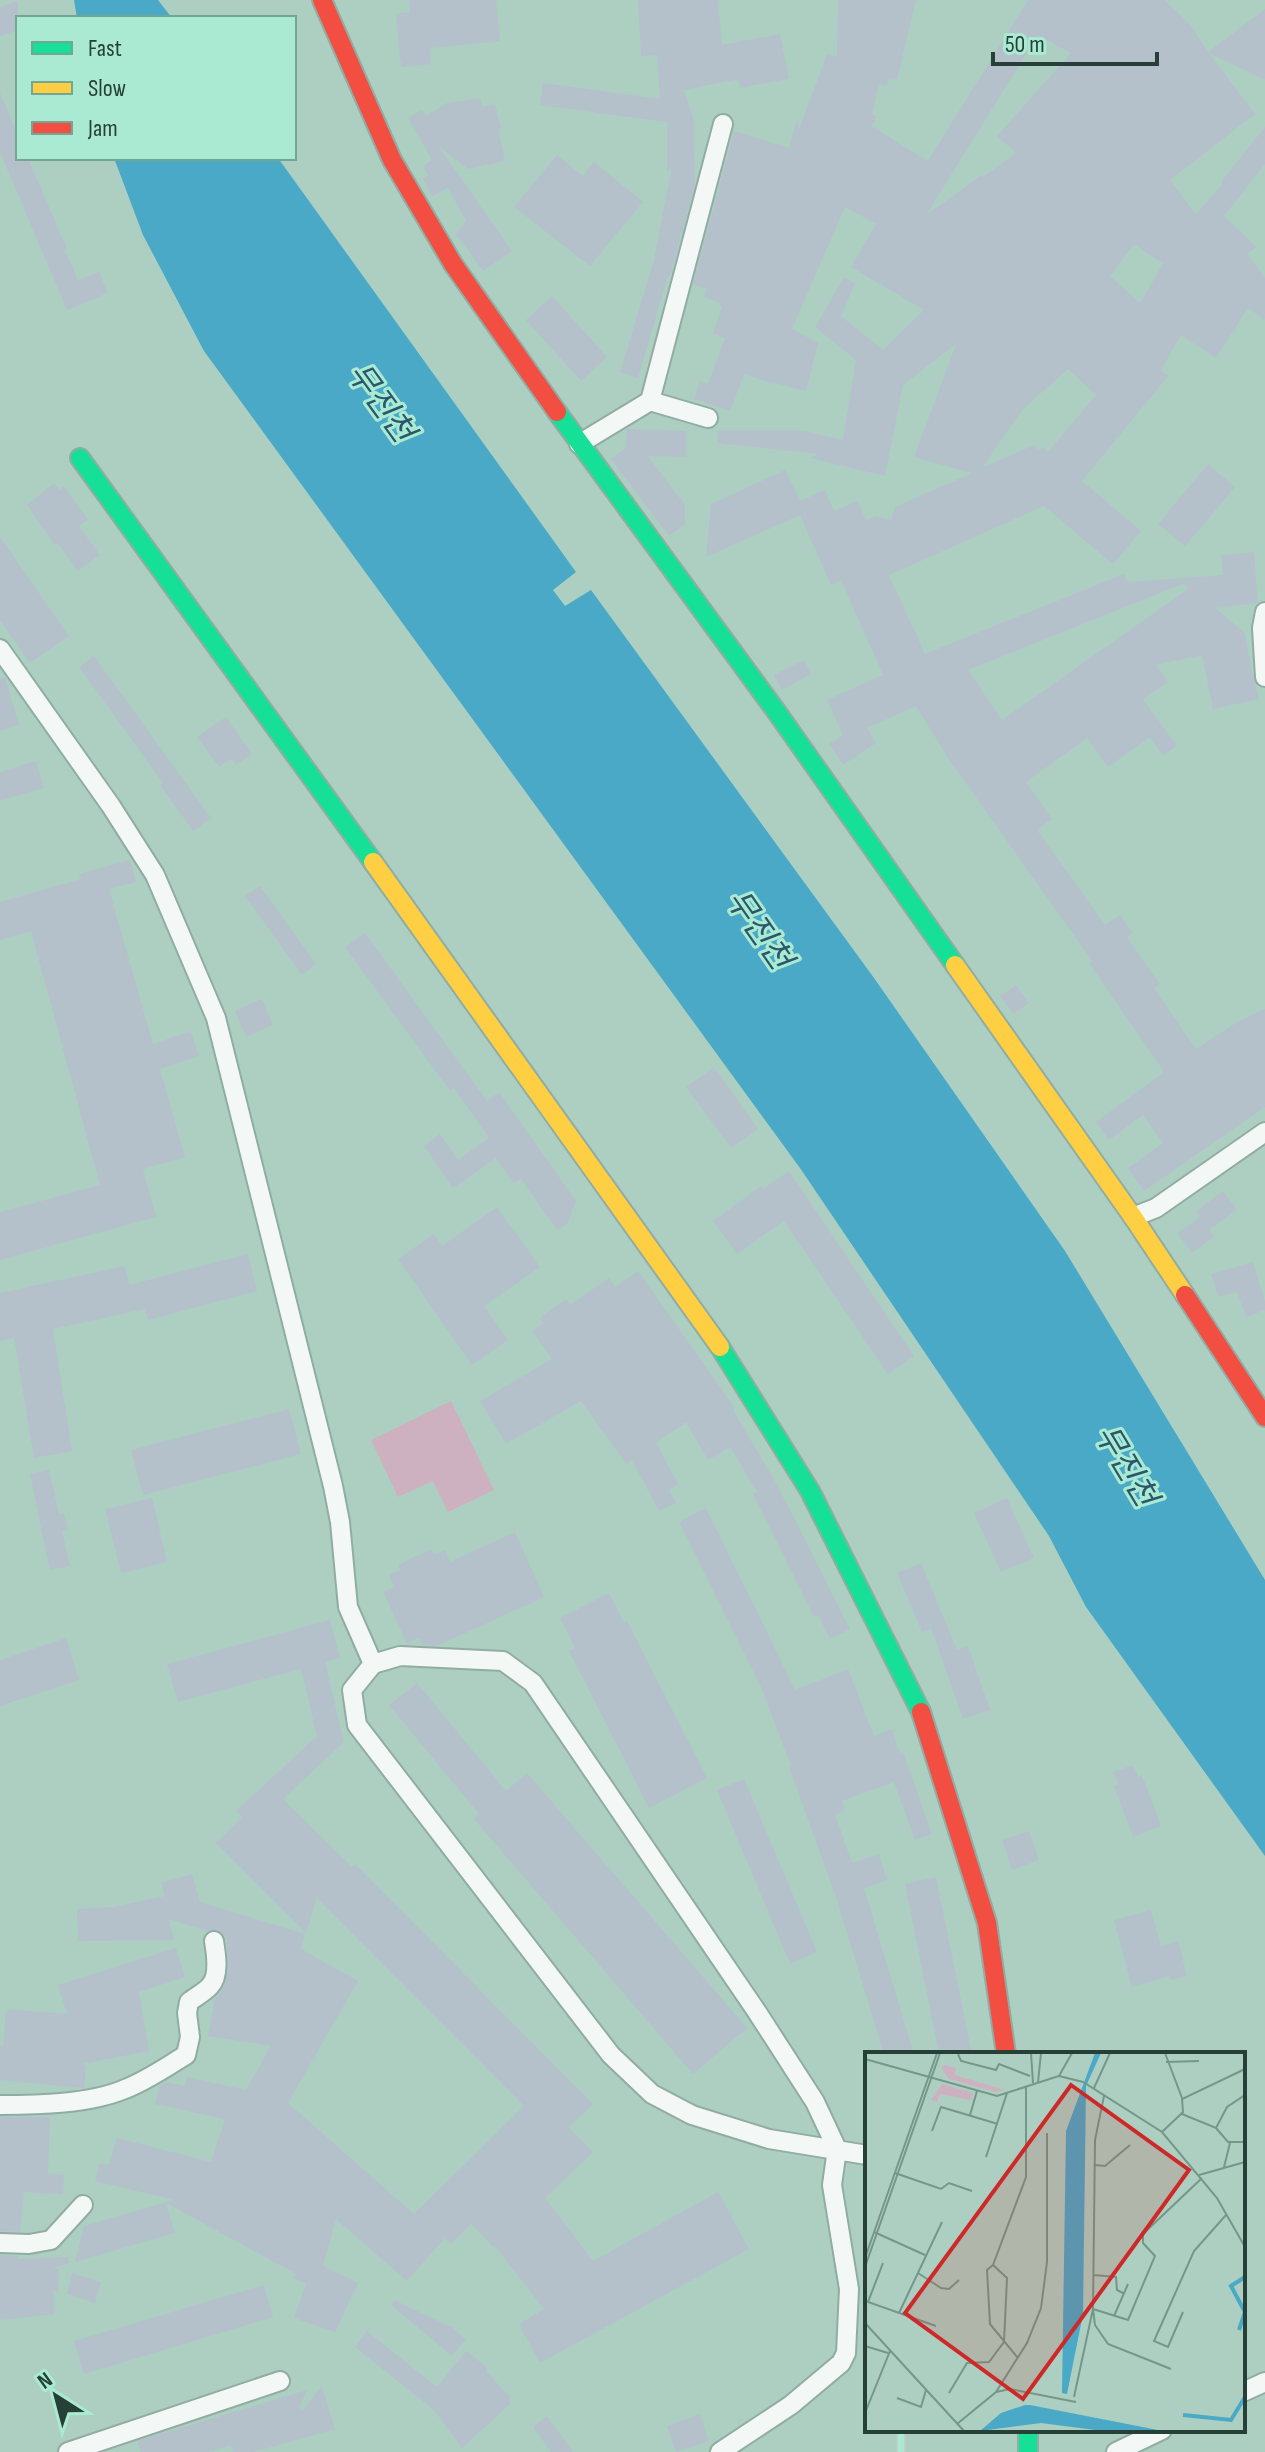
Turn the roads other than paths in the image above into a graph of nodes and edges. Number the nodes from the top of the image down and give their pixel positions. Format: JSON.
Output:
{"nodes":[{"id":1,"x":322,"y":0,"type":"edge"},
{"id":2,"x":723,"y":124,"type":"dead end"},
{"id":3,"x":650,"y":401,"type":"junction"},
{"id":4,"x":708,"y":418,"type":"dead end"},
{"id":5,"x":579,"y":444,"type":"junction"},
{"id":6,"x":80,"y":458,"type":"dead end"},
{"id":7,"x":1265,"y":612,"type":"edge"},
{"id":8,"x":0,"y":649,"type":"edge"},
{"id":9,"x":1265,"y":677,"type":"edge"},
{"id":10,"x":1265,"y":1132,"type":"edge"},
{"id":11,"x":1133,"y":1217,"type":"junction"},
{"id":12,"x":1265,"y":1417,"type":"edge"},
{"id":13,"x":373,"y":1664,"type":"junction"},
{"id":14,"x":214,"y":1941,"type":"dead end"},
{"id":15,"x":1006,"y":2052,"type":"edge"},
{"id":16,"x":0,"y":2105,"type":"edge"},
{"id":17,"x":837,"y":2149,"type":"junction"},
{"id":18,"x":865,"y":2155,"type":"edge"},
{"id":19,"x":83,"y":2205,"type":"dead end"},
{"id":20,"x":0,"y":2243,"type":"edge"},
{"id":21,"x":280,"y":2381,"type":"dead end"},
{"id":22,"x":1265,"y":2382,"type":"edge"},
{"id":23,"x":1245,"y":2391,"type":"edge"},
{"id":24,"x":1158,"y":2432,"type":"edge"},
{"id":25,"x":68,"y":2452,"type":"edge"},
{"id":26,"x":720,"y":2452,"type":"edge"},
{"id":27,"x":1116,"y":2452,"type":"edge"}],
"edges":[{"from":1,"to":5,"type":"street"},
{"from":2,"to":3,"type":"street"},
{"from":3,"to":4,"type":"street"},
{"from":3,"to":5,"type":"street"},
{"from":5,"to":11,"type":"street"},
{"from":6,"to":15,"type":"street"},
{"from":7,"to":9,"type":"street"},
{"from":8,"to":13,"type":"street"},
{"from":10,"to":11,"type":"street"},
{"from":11,"to":12,"type":"street"},
{"from":13,"to":17,"type":"street"},
{"from":13,"to":17,"type":"street"},
{"from":14,"to":16,"type":"street"},
{"from":17,"to":18,"type":"street"},
{"from":17,"to":26,"type":"street"},
{"from":19,"to":20,"type":"street"},
{"from":21,"to":25,"type":"street"},
{"from":22,"to":23,"type":"street"},
{"from":24,"to":27,"type":"street"}]}
